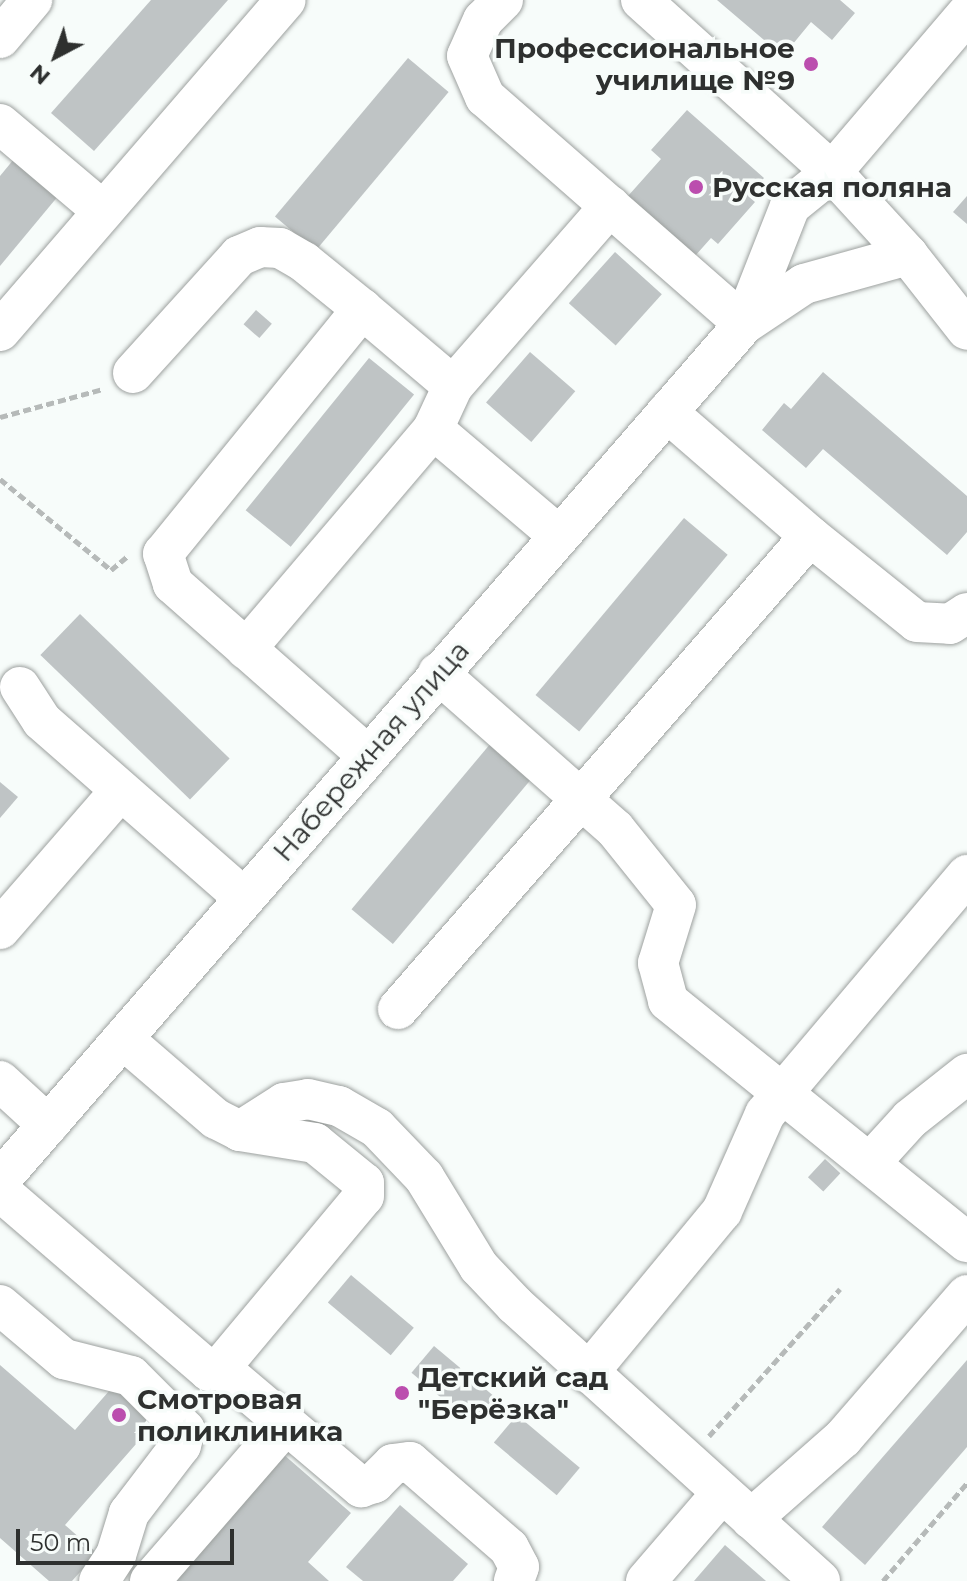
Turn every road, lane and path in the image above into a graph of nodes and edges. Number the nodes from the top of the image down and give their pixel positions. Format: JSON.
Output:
{"nodes":[{"id":1,"x":286,"y":0,"type":"edge"},
{"id":2,"x":503,"y":0,"type":"edge"},
{"id":3,"x":641,"y":0,"type":"edge"},
{"id":4,"x":965,"y":21,"type":"edge"},
{"id":5,"x":0,"y":124,"type":"edge"},
{"id":6,"x":832,"y":172,"type":"junction"},
{"id":7,"x":610,"y":206,"type":"junction"},
{"id":8,"x":103,"y":211,"type":"junction"},
{"id":9,"x":908,"y":255,"type":"junction"},
{"id":10,"x":362,"y":309,"type":"junction"},
{"id":11,"x":744,"y":324,"type":"junction"},
{"id":12,"x":967,"y":330,"type":"edge"},
{"id":13,"x":0,"y":331,"type":"edge"},
{"id":14,"x":133,"y":373,"type":"joint"},
{"id":15,"x":453,"y":386,"type":"junction"},
{"id":16,"x":667,"y":412,"type":"junction"},
{"id":17,"x":0,"y":417,"type":"edge"},
{"id":18,"x":433,"y":429,"type":"junction"},
{"id":19,"x":0,"y":479,"type":"edge"},
{"id":20,"x":558,"y":535,"type":"junction"},
{"id":21,"x":810,"y":536,"type":"junction"},
{"id":22,"x":141,"y":544,"type":"dead end"},
{"id":23,"x":967,"y":613,"type":"edge"},
{"id":24,"x":246,"y":649,"type":"junction"},
{"id":25,"x":438,"y":673,"type":"junction"},
{"id":26,"x":20,"y":687,"type":"dead end"},
{"id":27,"x":367,"y":755,"type":"junction"},
{"id":28,"x":120,"y":791,"type":"junction"},
{"id":29,"x":583,"y":799,"type":"junction"},
{"id":30,"x":967,"y":875,"type":"edge"},
{"id":31,"x":244,"y":898,"type":"junction"},
{"id":32,"x":0,"y":929,"type":"edge"},
{"id":33,"x":398,"y":1009,"type":"dead end"},
{"id":34,"x":123,"y":1039,"type":"junction"},
{"id":35,"x":967,"y":1074,"type":"edge"},
{"id":36,"x":0,"y":1081,"type":"edge"},
{"id":37,"x":782,"y":1092,"type":"junction"},
{"id":38,"x":48,"y":1125,"type":"junction"},
{"id":39,"x":240,"y":1131,"type":"junction"},
{"id":40,"x":870,"y":1163,"type":"junction"},
{"id":41,"x":0,"y":1180,"type":"edge"},
{"id":42,"x":0,"y":1191,"type":"edge"},
{"id":43,"x":967,"y":1242,"type":"edge"},
{"id":44,"x":840,"y":1289,"type":"dead end"},
{"id":45,"x":967,"y":1295,"type":"edge"},
{"id":46,"x":0,"y":1305,"type":"edge"},
{"id":47,"x":220,"y":1368,"type":"junction"},
{"id":48,"x":588,"y":1373,"type":"junction"},
{"id":49,"x":285,"y":1425,"type":"junction"},
{"id":50,"x":687,"y":1461,"type":"junction"},
{"id":51,"x":967,"y":1483,"type":"edge"},
{"id":52,"x":736,"y":1506,"type":"junction"},
{"id":53,"x":807,"y":1577,"type":"edge"},
{"id":54,"x":99,"y":1581,"type":"edge"},
{"id":55,"x":150,"y":1581,"type":"edge"},
{"id":56,"x":514,"y":1581,"type":"edge"},
{"id":57,"x":646,"y":1581,"type":"edge"},
{"id":58,"x":883,"y":1581,"type":"edge"}],
"edges":[{"from":1,"to":8,"type":"street"},
{"from":2,"to":7,"type":"street"},
{"from":3,"to":6,"type":"street"},
{"from":4,"to":6,"type":"street","name":"Набережная улица"},
{"from":5,"to":8,"type":"street"},
{"from":6,"to":9,"type":"street"},
{"from":6,"to":11,"type":"street","name":"Набережная улица"},
{"from":7,"to":11,"type":"street"},
{"from":7,"to":15,"type":"street"},
{"from":8,"to":13,"type":"street"},
{"from":9,"to":11,"type":"street","name":"Набережная улица"},
{"from":9,"to":12,"type":"street"},
{"from":10,"to":14,"type":"street"},
{"from":10,"to":15,"type":"street"},
{"from":10,"to":24,"type":"street"},
{"from":11,"to":16,"type":"street","name":"Набережная улица"},
{"from":14,"to":17,"type":"path"},
{"from":15,"to":18,"type":"street"},
{"from":16,"to":20,"type":"street","name":"Набережная улица"},
{"from":16,"to":21,"type":"street"},
{"from":18,"to":20,"type":"street"},
{"from":18,"to":24,"type":"street"},
{"from":19,"to":22,"type":"path"},
{"from":20,"to":25,"type":"street","name":"Набережная улица"},
{"from":21,"to":23,"type":"street"},
{"from":21,"to":29,"type":"street"},
{"from":24,"to":27,"type":"street"},
{"from":25,"to":27,"type":"street","name":"Набережная улица"},
{"from":25,"to":29,"type":"street"},
{"from":26,"to":28,"type":"street"},
{"from":27,"to":31,"type":"street","name":"Набережная улица"},
{"from":28,"to":31,"type":"street"},
{"from":28,"to":32,"type":"street"},
{"from":29,"to":33,"type":"street"},
{"from":29,"to":37,"type":"street"},
{"from":30,"to":37,"type":"street"},
{"from":31,"to":34,"type":"street","name":"Набережная улица"},
{"from":34,"to":38,"type":"street","name":"Набережная улица"},
{"from":34,"to":39,"type":"street"},
{"from":35,"to":40,"type":"street"},
{"from":36,"to":38,"type":"street"},
{"from":37,"to":40,"type":"street"},
{"from":37,"to":48,"type":"street"},
{"from":38,"to":41,"type":"street","name":"Набережная улица"},
{"from":39,"to":47,"type":"street"},
{"from":39,"to":48,"type":"street"},
{"from":40,"to":43,"type":"street"},
{"from":42,"to":47,"type":"street"},
{"from":44,"to":50,"type":"path"},
{"from":45,"to":52,"type":"street"},
{"from":46,"to":54,"type":"street"},
{"from":47,"to":49,"type":"street"},
{"from":48,"to":50,"type":"street"},
{"from":49,"to":55,"type":"street"},
{"from":49,"to":56,"type":"street"},
{"from":50,"to":52,"type":"street"},
{"from":51,"to":58,"type":"path"},
{"from":52,"to":53,"type":"street"},
{"from":52,"to":57,"type":"street"}]}
